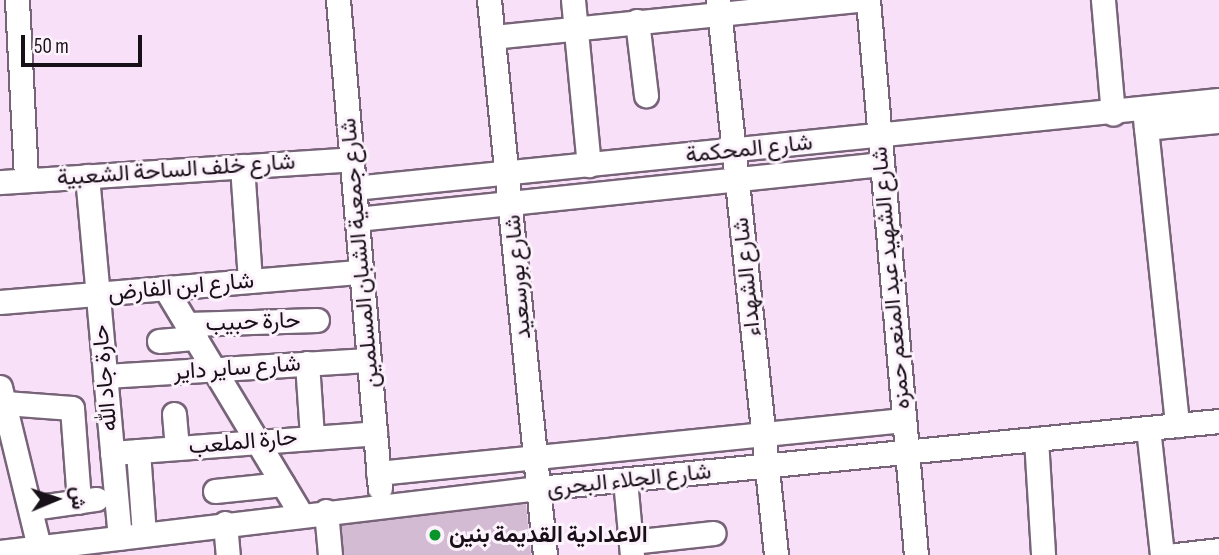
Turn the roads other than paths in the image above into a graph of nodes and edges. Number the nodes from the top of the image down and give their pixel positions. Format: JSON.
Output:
{"nodes":[{"id":1,"x":17,"y":0,"type":"edge"},
{"id":2,"x":338,"y":0,"type":"edge"},
{"id":3,"x":489,"y":0,"type":"edge"},
{"id":4,"x":573,"y":0,"type":"edge"},
{"id":5,"x":860,"y":0,"type":"edge"},
{"id":6,"x":868,"y":0,"type":"edge"},
{"id":7,"x":1103,"y":0,"type":"edge"},
{"id":8,"x":719,"y":6,"type":"edge"},
{"id":9,"x":637,"y":21,"type":"junction"},
{"id":10,"x":576,"y":28,"type":"junction"},
{"id":11,"x":493,"y":37,"type":"junction"},
{"id":12,"x":646,"y":95,"type":"dead end"},
{"id":13,"x":1219,"y":100,"type":"edge"},
{"id":14,"x":1113,"y":114,"type":"junction"},
{"id":15,"x":1145,"y":118,"type":"junction"},
{"id":16,"x":1219,"y":121,"type":"edge"},
{"id":17,"x":879,"y":136,"type":"junction"},
{"id":18,"x":734,"y":151,"type":"junction"},
{"id":19,"x":352,"y":159,"type":"junction"},
{"id":20,"x":881,"y":164,"type":"junction"},
{"id":21,"x":589,"y":165,"type":"junction"},
{"id":22,"x":242,"y":166,"type":"junction"},
{"id":23,"x":508,"y":173,"type":"junction"},
{"id":24,"x":87,"y":176,"type":"junction"},
{"id":25,"x":737,"y":179,"type":"junction"},
{"id":26,"x":26,"y":180,"type":"junction"},
{"id":27,"x":0,"y":182,"type":"edge"},
{"id":28,"x":354,"y":188,"type":"junction"},
{"id":29,"x":511,"y":203,"type":"junction"},
{"id":30,"x":357,"y":219,"type":"junction"},
{"id":31,"x":361,"y":272,"type":"junction"},
{"id":32,"x":250,"y":281,"type":"junction"},
{"id":33,"x":165,"y":288,"type":"junction"},
{"id":34,"x":98,"y":294,"type":"junction"},
{"id":35,"x":0,"y":302,"type":"edge"},
{"id":36,"x":317,"y":320,"type":"dead end"},
{"id":37,"x":192,"y":331,"type":"junction"},
{"id":38,"x":159,"y":341,"type":"dead end"},
{"id":39,"x":369,"y":360,"type":"junction"},
{"id":40,"x":307,"y":363,"type":"junction"},
{"id":41,"x":215,"y":369,"type":"junction"},
{"id":42,"x":105,"y":376,"type":"junction"},
{"id":43,"x":3,"y":395,"type":"edge"},
{"id":44,"x":174,"y":414,"type":"dead end"},
{"id":45,"x":903,"y":420,"type":"junction"},
{"id":46,"x":1219,"y":421,"type":"edge"},
{"id":47,"x":1177,"y":425,"type":"junction"},
{"id":48,"x":1148,"y":428,"type":"junction"},
{"id":49,"x":7,"y":432,"type":"edge"},
{"id":50,"x":375,"y":433,"type":"junction"},
{"id":51,"x":764,"y":435,"type":"junction"},
{"id":52,"x":312,"y":437,"type":"junction"},
{"id":53,"x":1035,"y":439,"type":"junction"},
{"id":54,"x":258,"y":442,"type":"junction"},
{"id":55,"x":75,"y":446,"type":"junction"},
{"id":56,"x":177,"y":448,"type":"junction"},
{"id":57,"x":112,"y":449,"type":"junction"},
{"id":58,"x":138,"y":451,"type":"junction"},
{"id":59,"x":906,"y":452,"type":"junction"},
{"id":60,"x":535,"y":458,"type":"junction"},
{"id":61,"x":767,"y":466,"type":"junction"},
{"id":62,"x":378,"y":473,"type":"junction"},
{"id":63,"x":625,"y":480,"type":"junction"},
{"id":64,"x":284,"y":484,"type":"junction"},
{"id":65,"x":538,"y":488,"type":"junction"},
{"id":66,"x":215,"y":491,"type":"dead end"},
{"id":67,"x":381,"y":505,"type":"junction"},
{"id":68,"x":32,"y":508,"type":"junction"},
{"id":69,"x":326,"y":511,"type":"junction"},
{"id":70,"x":302,"y":514,"type":"junction"},
{"id":71,"x":225,"y":523,"type":"junction"},
{"id":72,"x":714,"y":533,"type":"dead end"},
{"id":73,"x":144,"y":534,"type":"junction"},
{"id":74,"x":120,"y":537,"type":"junction"},
{"id":75,"x":632,"y":548,"type":"edge"},
{"id":76,"x":1219,"y":550,"type":"edge"},
{"id":77,"x":40,"y":551,"type":"edge"},
{"id":78,"x":0,"y":552,"type":"edge"},
{"id":79,"x":228,"y":555,"type":"edge"},
{"id":80,"x":330,"y":555,"type":"edge"},
{"id":81,"x":545,"y":555,"type":"edge"},
{"id":82,"x":776,"y":555,"type":"edge"},
{"id":83,"x":916,"y":555,"type":"edge"},
{"id":84,"x":1044,"y":555,"type":"edge"},
{"id":85,"x":1162,"y":555,"type":"edge"},
{"id":86,"x":1177,"y":555,"type":"edge"}],
"edges":[{"from":1,"to":26,"type":"street"},
{"from":2,"to":19,"type":"street","name":"شارع جمعية الشبان المسلمين"},
{"from":3,"to":11,"type":"street","name":"شارع بورسعيد"},
{"from":4,"to":10,"type":"street"},
{"from":5,"to":8,"type":"street"},
{"from":6,"to":17,"type":"street","name":"شارع الشهيد عبد المنعم حمزه"},
{"from":7,"to":14,"type":"street"},
{"from":8,"to":9,"type":"street"},
{"from":8,"to":18,"type":"street","name":"شارع الشهداء"},
{"from":9,"to":10,"type":"street"},
{"from":9,"to":12,"type":"street"},
{"from":10,"to":11,"type":"street"},
{"from":10,"to":21,"type":"street"},
{"from":11,"to":23,"type":"street","name":"شارع بورسعيد"},
{"from":13,"to":15,"type":"street"},
{"from":14,"to":15,"type":"street","name":"شارع المحكمة"},
{"from":14,"to":17,"type":"street","name":"شارع المحكمة"},
{"from":15,"to":16,"type":"street"},
{"from":15,"to":47,"type":"street"},
{"from":17,"to":18,"type":"street","name":"شارع المحكمة"},
{"from":17,"to":20,"type":"street","name":"شارع الشهيد عبد المنعم حمزه"},
{"from":18,"to":21,"type":"street","name":"شارع المحكمة"},
{"from":18,"to":25,"type":"street","name":"شارع الشهداء"},
{"from":19,"to":22,"type":"street","name":"شارع خلف الساحة الشعبية"},
{"from":19,"to":28,"type":"street","name":"شارع جمعية الشبان المسلمين"},
{"from":20,"to":25,"type":"street"},
{"from":20,"to":45,"type":"street","name":"شارع الشهيد عبد المنعم حمزه"},
{"from":21,"to":23,"type":"street","name":"شارع المحكمة"},
{"from":22,"to":24,"type":"street","name":"شارع خلف الساحة الشعبية"},
{"from":22,"to":32,"type":"street"},
{"from":23,"to":28,"type":"street","name":"شارع المحكمة"},
{"from":23,"to":29,"type":"street","name":"شارع بورسعيد"},
{"from":24,"to":26,"type":"street","name":"شارع خلف الساحة الشعبية"},
{"from":24,"to":34,"type":"street","name":"حارة جاد الله"},
{"from":25,"to":29,"type":"street"},
{"from":25,"to":51,"type":"street","name":"شارع الشهداء"},
{"from":26,"to":27,"type":"street","name":"شارع خلف الساحة الشعبية"},
{"from":28,"to":30,"type":"street","name":"شارع جمعية الشبان المسلمين"},
{"from":29,"to":30,"type":"street"},
{"from":29,"to":60,"type":"street","name":"شارع بورسعيد"},
{"from":30,"to":31,"type":"street","name":"شارع جمعية الشبان المسلمين"},
{"from":31,"to":32,"type":"street","name":"شارع ابن الفارض"},
{"from":31,"to":39,"type":"street","name":"شارع جمعية الشبان المسلمين"},
{"from":32,"to":33,"type":"street","name":"شارع ابن الفارض"},
{"from":33,"to":34,"type":"street","name":"شارع ابن الفارض"},
{"from":33,"to":37,"type":"street"},
{"from":34,"to":35,"type":"street","name":"شارع ابن الفارض"},
{"from":34,"to":42,"type":"street","name":"حارة جاد الله"},
{"from":36,"to":37,"type":"street","name":"حارة حبيب"},
{"from":37,"to":38,"type":"street","name":"حارة حبيب"},
{"from":37,"to":41,"type":"street"},
{"from":39,"to":40,"type":"street","name":"شارع ساير داير"},
{"from":39,"to":50,"type":"street","name":"شارع جمعية الشبان المسلمين"},
{"from":40,"to":41,"type":"street","name":"شارع ساير داير"},
{"from":40,"to":52,"type":"street"},
{"from":41,"to":42,"type":"street","name":"شارع ساير داير"},
{"from":41,"to":54,"type":"street"},
{"from":42,"to":57,"type":"street","name":"حارة جاد الله"},
{"from":43,"to":49,"type":"street"},
{"from":43,"to":55,"type":"street"},
{"from":44,"to":56,"type":"street"},
{"from":45,"to":51,"type":"street","name":"شارع الجلاء البحرى"},
{"from":45,"to":59,"type":"street","name":"شارع الشهيد عبد المنعم حمزه"},
{"from":46,"to":47,"type":"street","name":"شارع الجلاء البحرى"},
{"from":47,"to":48,"type":"street","name":"شارع الجلاء البحرى"},
{"from":48,"to":53,"type":"street","name":"شارع الجلاء البحرى"},
{"from":48,"to":85,"type":"street"},
{"from":49,"to":68,"type":"street"},
{"from":50,"to":52,"type":"street","name":"حارة الملعب"},
{"from":50,"to":62,"type":"street","name":"شارع جمعية الشبان المسلمين"},
{"from":51,"to":60,"type":"street","name":"شارع الجلاء البحرى"},
{"from":51,"to":61,"type":"street","name":"شارع الشهداء"},
{"from":52,"to":54,"type":"street","name":"حارة الملعب"},
{"from":53,"to":59,"type":"street","name":"شارع الجلاء البحرى"},
{"from":53,"to":84,"type":"street"},
{"from":54,"to":56,"type":"street","name":"حارة الملعب"},
{"from":54,"to":64,"type":"street"},
{"from":55,"to":57,"type":"street","name":"حارة الملعب"},
{"from":55,"to":68,"type":"street"},
{"from":56,"to":58,"type":"street","name":"حارة الملعب"},
{"from":57,"to":58,"type":"street","name":"حارة الملعب"},
{"from":57,"to":74,"type":"street","name":"حارة جاد الله"},
{"from":58,"to":73,"type":"street"},
{"from":59,"to":61,"type":"street","name":"شارع الجلاء البحرى"},
{"from":59,"to":83,"type":"street","name":"شارع الشهيد عبد المنعم حمزه"},
{"from":60,"to":62,"type":"street","name":"شارع الجلاء البحرى"},
{"from":60,"to":65,"type":"street","name":"شارع بورسعيد"},
{"from":61,"to":63,"type":"street","name":"شارع الجلاء البحرى"},
{"from":61,"to":82,"type":"street","name":"شارع الشهداء"},
{"from":62,"to":67,"type":"street","name":"شارع جمعية الشبان المسلمين"},
{"from":63,"to":65,"type":"street","name":"شارع الجلاء البحرى"},
{"from":63,"to":75,"type":"street"},
{"from":64,"to":66,"type":"street"},
{"from":64,"to":70,"type":"street"},
{"from":65,"to":67,"type":"street","name":"شارع الجلاء البحرى"},
{"from":65,"to":81,"type":"street","name":"شارع بورسعيد"},
{"from":67,"to":69,"type":"street","name":"شارع الجلاء البحرى"},
{"from":68,"to":77,"type":"street"},
{"from":69,"to":70,"type":"street","name":"شارع الجلاء البحرى"},
{"from":69,"to":80,"type":"street"},
{"from":70,"to":71,"type":"street","name":"شارع الجلاء البحرى"},
{"from":71,"to":73,"type":"street","name":"شارع الجلاء البحرى"},
{"from":71,"to":79,"type":"street"},
{"from":72,"to":75,"type":"street"},
{"from":73,"to":74,"type":"street","name":"شارع الجلاء البحرى"},
{"from":74,"to":77,"type":"street","name":"شارع الجلاء البحرى"},
{"from":76,"to":86,"type":"street"},
{"from":77,"to":78,"type":"street","name":"شارع الجلاء البحرى"}]}
